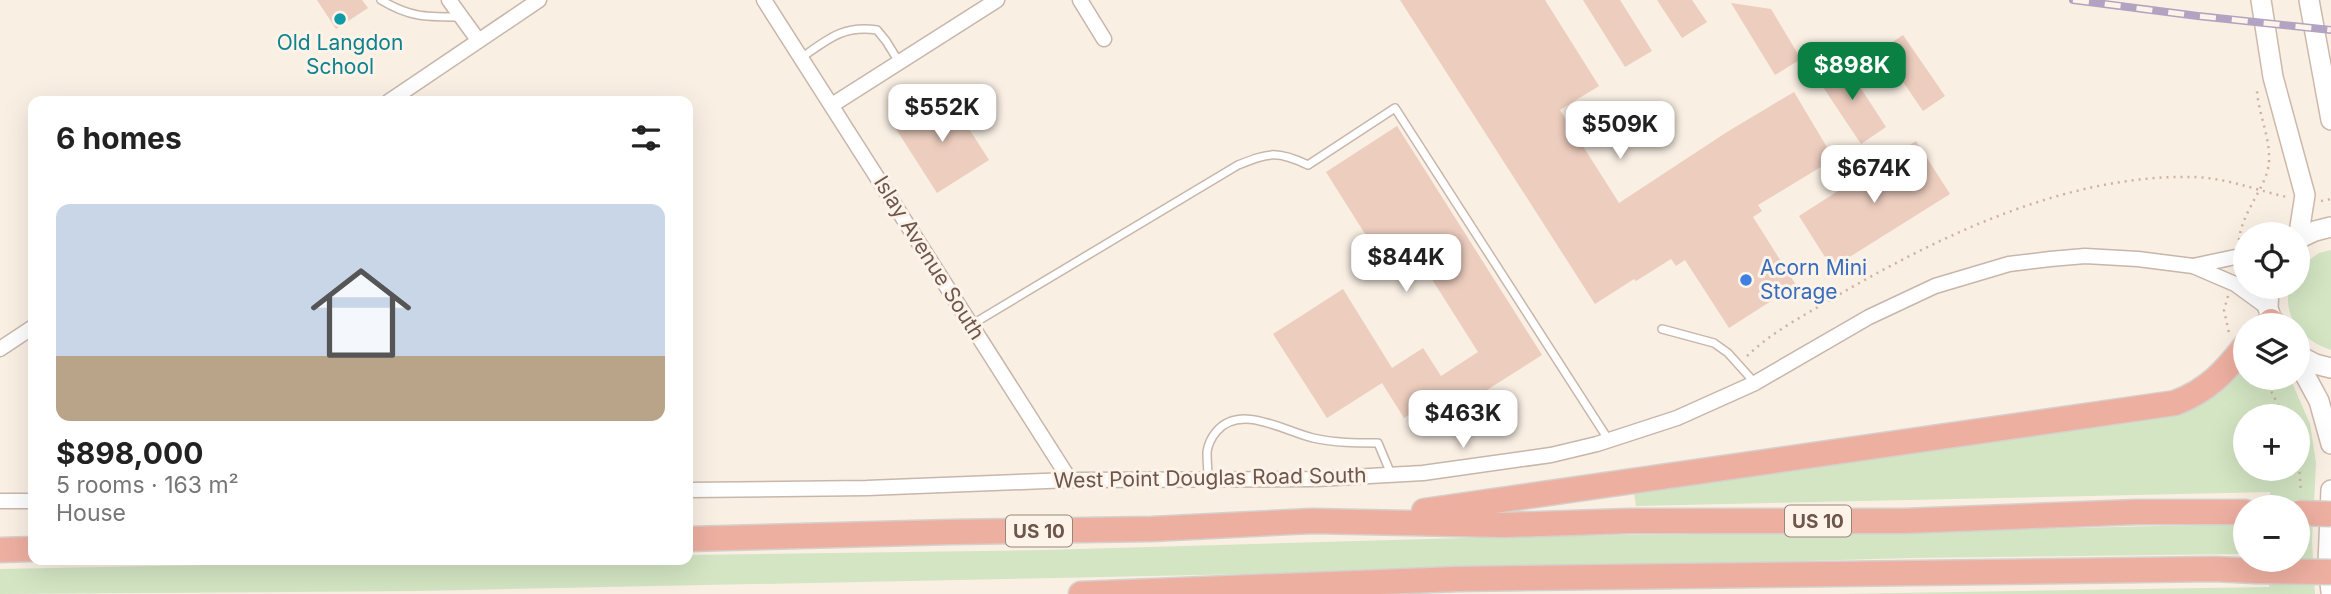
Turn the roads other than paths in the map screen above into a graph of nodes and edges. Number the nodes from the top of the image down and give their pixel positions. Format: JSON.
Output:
{"nodes":[{"id":1,"x":381,"y":0,"type":"edge"},
{"id":2,"x":449,"y":0,"type":"edge"},
{"id":3,"x":539,"y":0,"type":"edge"},
{"id":4,"x":764,"y":0,"type":"edge"},
{"id":5,"x":997,"y":0,"type":"edge"},
{"id":6,"x":1080,"y":0,"type":"edge"},
{"id":7,"x":2261,"y":0,"type":"edge"},
{"id":8,"x":2309,"y":0,"type":"edge"},
{"id":9,"x":461,"y":17,"type":"junction"},
{"id":10,"x":1104,"y":39,"type":"dead end"},
{"id":11,"x":478,"y":40,"type":"junction"},
{"id":12,"x":801,"y":58,"type":"junction"},
{"id":13,"x":899,"y":62,"type":"junction"},
{"id":14,"x":397,"y":96,"type":"edge"},
{"id":15,"x":832,"y":105,"type":"junction"},
{"id":16,"x":2331,"y":120,"type":"edge"},
{"id":17,"x":2301,"y":222,"type":"edge"},
{"id":18,"x":2331,"y":227,"type":"edge"},
{"id":19,"x":2310,"y":233,"type":"edge"},
{"id":20,"x":2233,"y":258,"type":"edge"},
{"id":21,"x":2193,"y":266,"type":"junction"},
{"id":22,"x":2263,"y":313,"type":"edge"},
{"id":23,"x":971,"y":325,"type":"junction"},
{"id":24,"x":1662,"y":329,"type":"dead end"},
{"id":25,"x":28,"y":330,"type":"edge"},
{"id":26,"x":0,"y":349,"type":"edge"},
{"id":27,"x":2310,"y":361,"type":"edge"},
{"id":28,"x":2233,"y":363,"type":"edge"},
{"id":29,"x":2331,"y":368,"type":"edge"},
{"id":30,"x":1755,"y":383,"type":"junction"},
{"id":31,"x":2310,"y":384,"type":"edge"},
{"id":32,"x":1608,"y":440,"type":"junction"},
{"id":33,"x":2331,"y":444,"type":"edge"},
{"id":34,"x":1391,"y":475,"type":"junction"},
{"id":35,"x":1070,"y":480,"type":"junction"},
{"id":36,"x":1208,"y":480,"type":"junction"},
{"id":37,"x":2331,"y":490,"type":"edge"},
{"id":38,"x":693,"y":491,"type":"edge"},
{"id":39,"x":28,"y":501,"type":"edge"},
{"id":40,"x":0,"y":502,"type":"edge"},
{"id":41,"x":2233,"y":512,"type":"edge"},
{"id":42,"x":2310,"y":513,"type":"edge"},
{"id":43,"x":2331,"y":514,"type":"edge"},
{"id":44,"x":1391,"y":523,"type":"junction"},
{"id":45,"x":693,"y":539,"type":"edge"},
{"id":46,"x":28,"y":549,"type":"edge"},
{"id":47,"x":0,"y":550,"type":"edge"},
{"id":48,"x":2331,"y":572,"type":"edge"},
{"id":49,"x":2331,"y":592,"type":"edge"},
{"id":50,"x":1081,"y":594,"type":"edge"}],
"edges":[{"from":1,"to":9,"type":"lane"},
{"from":2,"to":9,"type":"street"},
{"from":3,"to":11,"type":"street"},
{"from":4,"to":12,"type":"street","name":"Islay Avenue South"},
{"from":5,"to":13,"type":"street"},
{"from":6,"to":10,"type":"street"},
{"from":7,"to":17,"type":"street"},
{"from":8,"to":16,"type":"street"},
{"from":9,"to":11,"type":"street"},
{"from":11,"to":14,"type":"street"},
{"from":12,"to":13,"type":"lane"},
{"from":12,"to":15,"type":"street","name":"Islay Avenue South"},
{"from":13,"to":15,"type":"street"},
{"from":15,"to":23,"type":"street","name":"Islay Avenue South"},
{"from":18,"to":19,"type":"street"},
{"from":20,"to":21,"type":"street","name":"West Point Douglas Road South"},
{"from":21,"to":22,"type":"street","name":"West Point Douglas Road South"},
{"from":21,"to":30,"type":"street","name":"West Point Douglas Road South"},
{"from":23,"to":32,"type":"lane"},
{"from":23,"to":35,"type":"street","name":"Islay Avenue South"},
{"from":24,"to":30,"type":"lane"},
{"from":25,"to":26,"type":"street"},
{"from":27,"to":29,"type":"street"},
{"from":28,"to":44,"type":"highway"},
{"from":30,"to":32,"type":"street","name":"West Point Douglas Road South"},
{"from":31,"to":33,"type":"street"},
{"from":32,"to":34,"type":"street","name":"West Point Douglas Road South"},
{"from":34,"to":36,"type":"street","name":"West Point Douglas Road South"},
{"from":34,"to":36,"type":"lane"},
{"from":35,"to":36,"type":"street","name":"West Point Douglas Road South"},
{"from":35,"to":38,"type":"street","name":"West Point Douglas Road South"},
{"from":37,"to":49,"type":"street"},
{"from":39,"to":40,"type":"street"},
{"from":41,"to":44,"type":"highway","number":"US 10"},
{"from":42,"to":43,"type":"highway","bridge":true},
{"from":44,"to":45,"type":"highway","number":"US 10"},
{"from":46,"to":47,"type":"highway"},
{"from":48,"to":50,"type":"highway","bridge":true}]}
